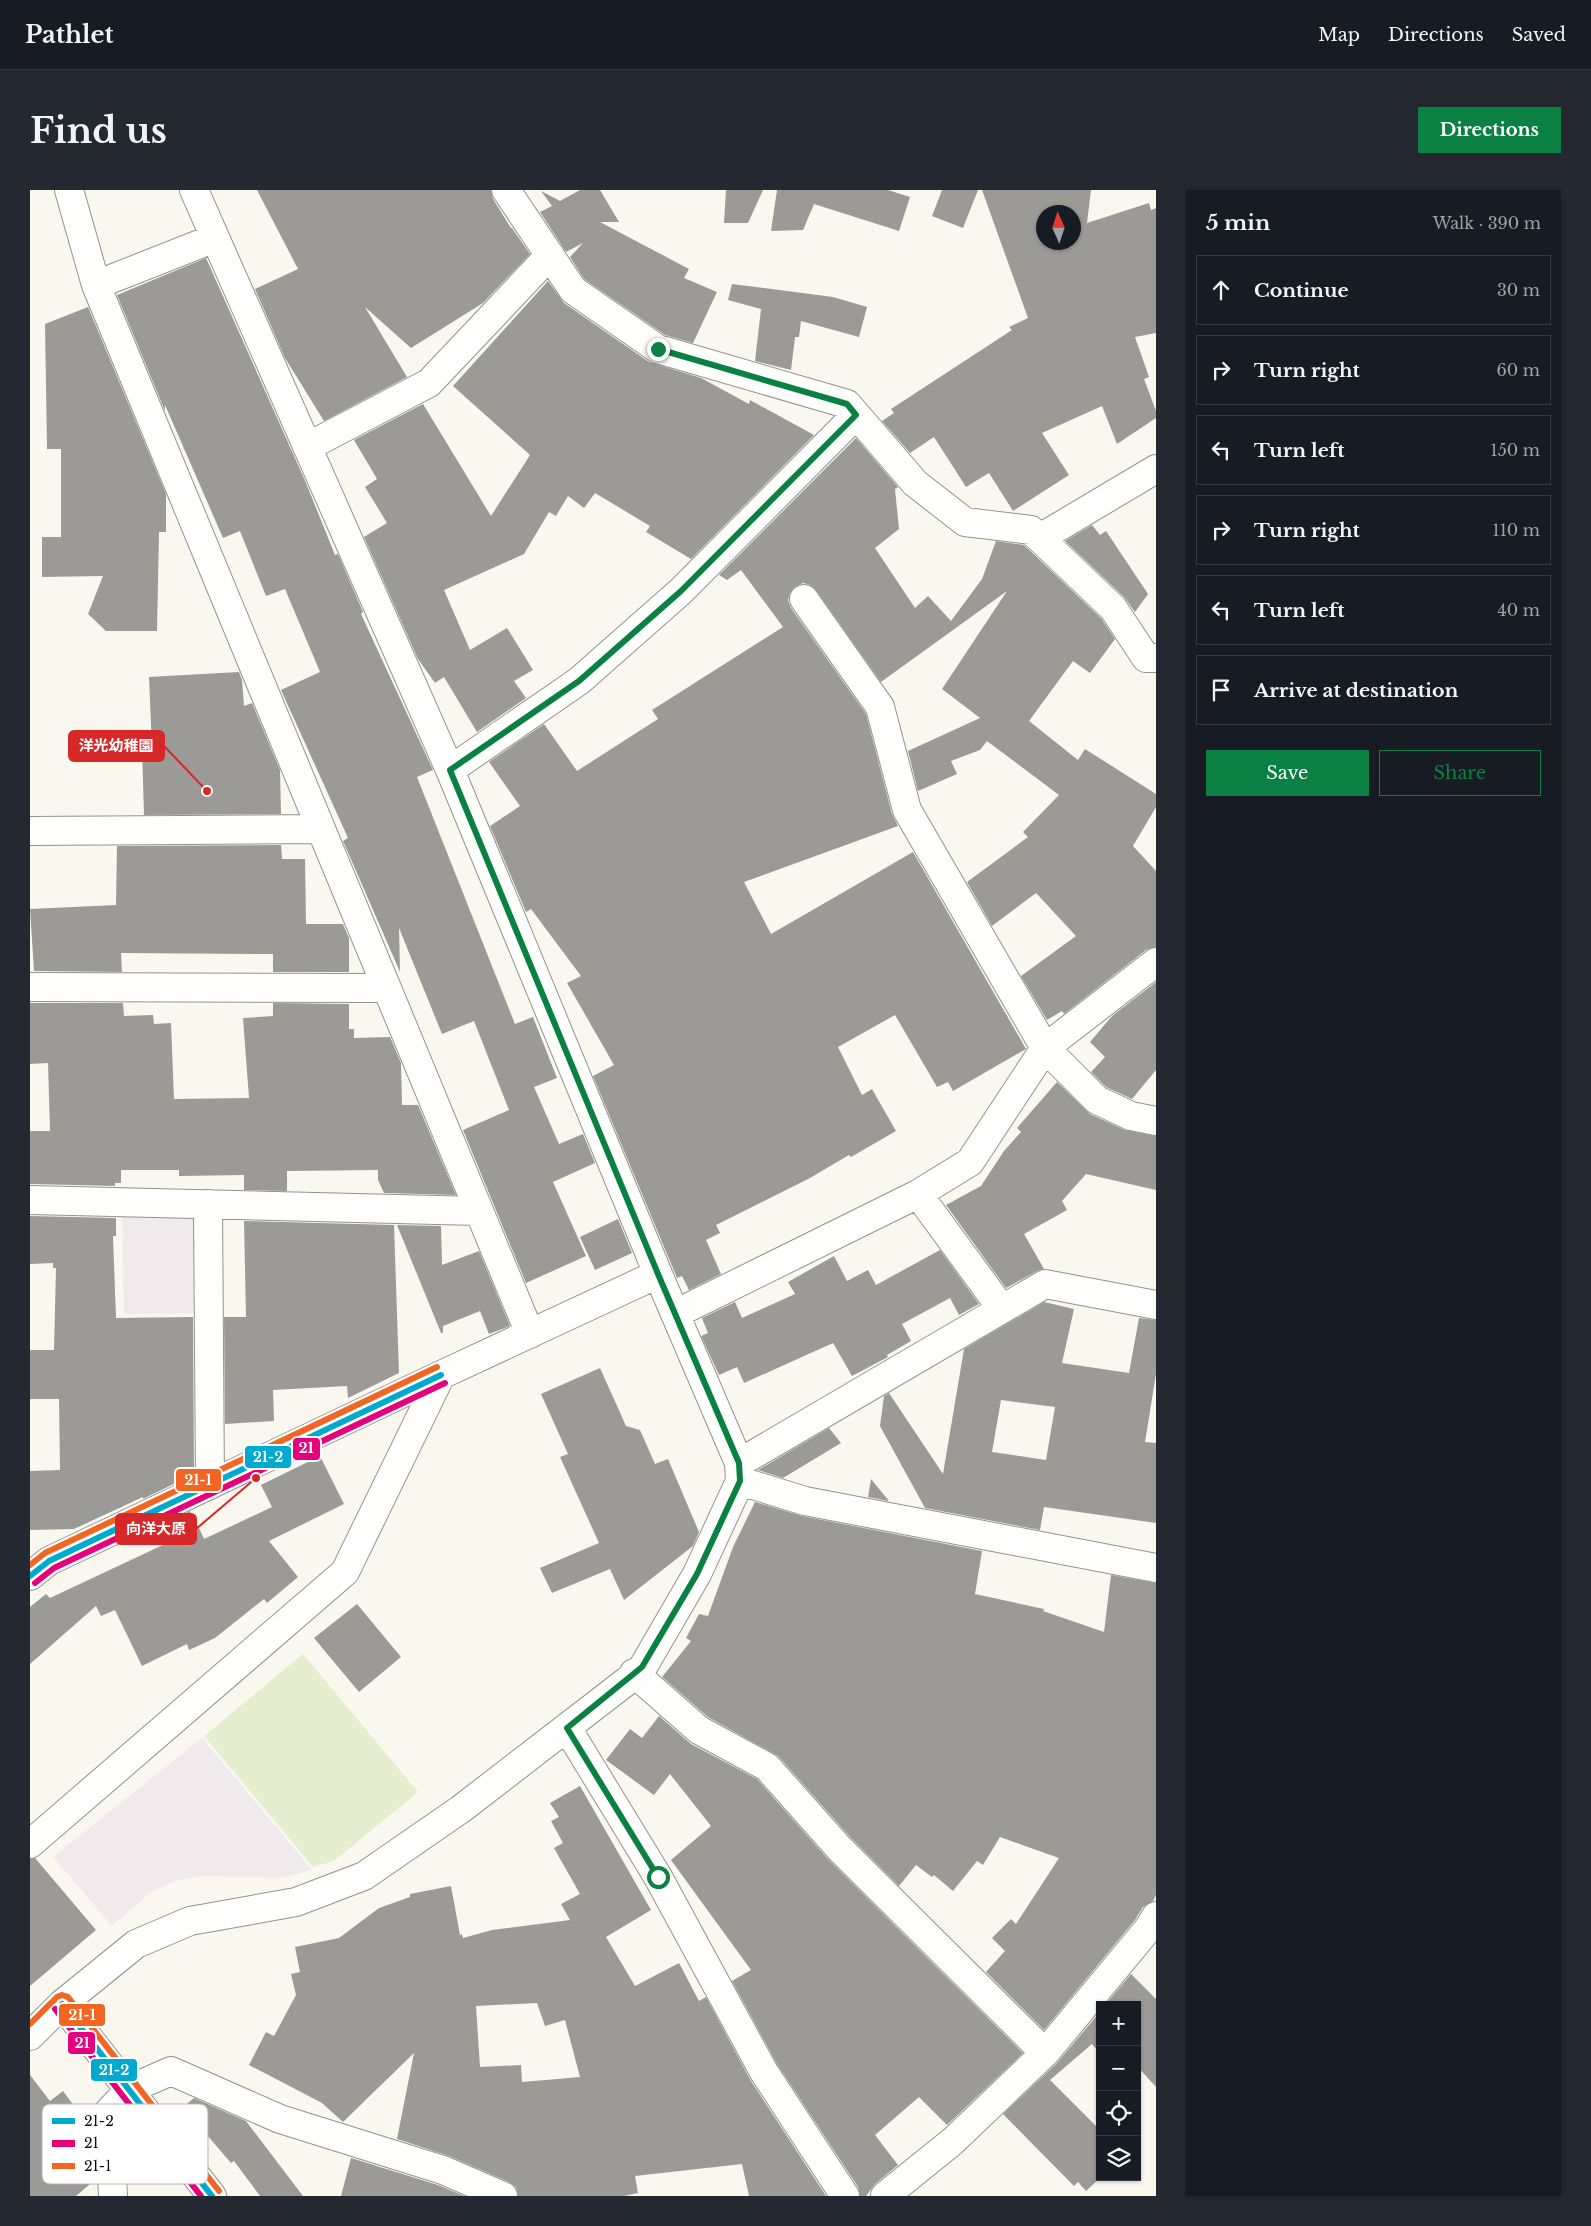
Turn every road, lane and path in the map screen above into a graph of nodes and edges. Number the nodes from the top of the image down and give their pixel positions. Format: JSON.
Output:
{"nodes":[{"id":1,"x":70,"y":190,"type":"edge"},
{"id":2,"x":194,"y":190,"type":"edge"},
{"id":3,"x":506,"y":190,"type":"edge"},
{"id":4,"x":215,"y":238,"type":"junction"},
{"id":5,"x":550,"y":255,"type":"junction"},
{"id":6,"x":96,"y":285,"type":"junction"},
{"id":7,"x":856,"y":415,"type":"junction"},
{"id":8,"x":307,"y":447,"type":"junction"},
{"id":9,"x":1156,"y":468,"type":"edge"},
{"id":10,"x":1040,"y":538,"type":"junction"},
{"id":11,"x":804,"y":599,"type":"dead end"},
{"id":12,"x":1156,"y":658,"type":"edge"},
{"id":13,"x":450,"y":770,"type":"junction"},
{"id":14,"x":321,"y":829,"type":"junction"},
{"id":15,"x":30,"y":831,"type":"edge"},
{"id":16,"x":1156,"y":962,"type":"edge"},
{"id":17,"x":30,"y":987,"type":"edge"},
{"id":18,"x":386,"y":988,"type":"junction"},
{"id":19,"x":1045,"y":1048,"type":"junction"},
{"id":20,"x":1156,"y":1121,"type":"edge"},
{"id":21,"x":918,"y":1194,"type":"junction"},
{"id":22,"x":30,"y":1200,"type":"edge"},
{"id":23,"x":208,"y":1204,"type":"junction"},
{"id":24,"x":478,"y":1211,"type":"junction"},
{"id":25,"x":658,"y":1274,"type":"junction"},
{"id":26,"x":1156,"y":1305,"type":"edge"},
{"id":27,"x":1002,"y":1309,"type":"junction"},
{"id":28,"x":675,"y":1314,"type":"junction"},
{"id":29,"x":530,"y":1334,"type":"junction"},
{"id":30,"x":442,"y":1375,"type":"junction"},
{"id":31,"x":739,"y":1472,"type":"junction"},
{"id":32,"x":210,"y":1485,"type":"junction"},
{"id":33,"x":1156,"y":1568,"type":"edge"},
{"id":34,"x":30,"y":1576,"type":"edge"},
{"id":35,"x":638,"y":1670,"type":"junction"},
{"id":36,"x":567,"y":1728,"type":"junction"},
{"id":37,"x":30,"y":1844,"type":"edge"},
{"id":38,"x":1156,"y":1916,"type":"edge"},
{"id":39,"x":62,"y":2004,"type":"junction"},
{"id":40,"x":30,"y":2036,"type":"edge"},
{"id":41,"x":1045,"y":2053,"type":"junction"},
{"id":42,"x":130,"y":2089,"type":"junction"},
{"id":43,"x":116,"y":2104,"type":"edge"},
{"id":44,"x":141,"y":2104,"type":"edge"},
{"id":45,"x":203,"y":2184,"type":"edge"},
{"id":46,"x":212,"y":2196,"type":"edge"},
{"id":47,"x":503,"y":2196,"type":"edge"},
{"id":48,"x":844,"y":2196,"type":"edge"},
{"id":49,"x":885,"y":2196,"type":"edge"}],
"edges":[{"from":1,"to":6,"type":"street"},
{"from":2,"to":4,"type":"street"},
{"from":3,"to":5,"type":"street"},
{"from":4,"to":6,"type":"street"},
{"from":4,"to":8,"type":"street"},
{"from":5,"to":7,"type":"street"},
{"from":5,"to":8,"type":"street"},
{"from":6,"to":14,"type":"street"},
{"from":7,"to":10,"type":"street"},
{"from":7,"to":13,"type":"street"},
{"from":8,"to":13,"type":"street"},
{"from":9,"to":10,"type":"street"},
{"from":10,"to":12,"type":"street"},
{"from":11,"to":19,"type":"street"},
{"from":13,"to":25,"type":"street"},
{"from":14,"to":15,"type":"street"},
{"from":14,"to":18,"type":"street"},
{"from":16,"to":19,"type":"street"},
{"from":17,"to":18,"type":"street"},
{"from":18,"to":24,"type":"street"},
{"from":19,"to":20,"type":"street"},
{"from":19,"to":21,"type":"street"},
{"from":21,"to":27,"type":"street"},
{"from":21,"to":28,"type":"street"},
{"from":22,"to":23,"type":"street"},
{"from":23,"to":24,"type":"street"},
{"from":23,"to":32,"type":"street"},
{"from":24,"to":29,"type":"street"},
{"from":25,"to":28,"type":"street"},
{"from":25,"to":29,"type":"street"},
{"from":26,"to":27,"type":"street"},
{"from":27,"to":31,"type":"street"},
{"from":28,"to":31,"type":"street"},
{"from":29,"to":30,"type":"street"},
{"from":30,"to":32,"type":"street"},
{"from":30,"to":37,"type":"street"},
{"from":31,"to":33,"type":"street"},
{"from":31,"to":35,"type":"street"},
{"from":32,"to":34,"type":"street"},
{"from":35,"to":36,"type":"street"},
{"from":35,"to":41,"type":"street"},
{"from":36,"to":39,"type":"street"},
{"from":36,"to":48,"type":"street"},
{"from":38,"to":41,"type":"street"},
{"from":39,"to":40,"type":"street"},
{"from":39,"to":42,"type":"street"},
{"from":41,"to":49,"type":"street"},
{"from":42,"to":43,"type":"street"},
{"from":42,"to":44,"type":"street"},
{"from":42,"to":47,"type":"street"},
{"from":45,"to":46,"type":"street"}]}
